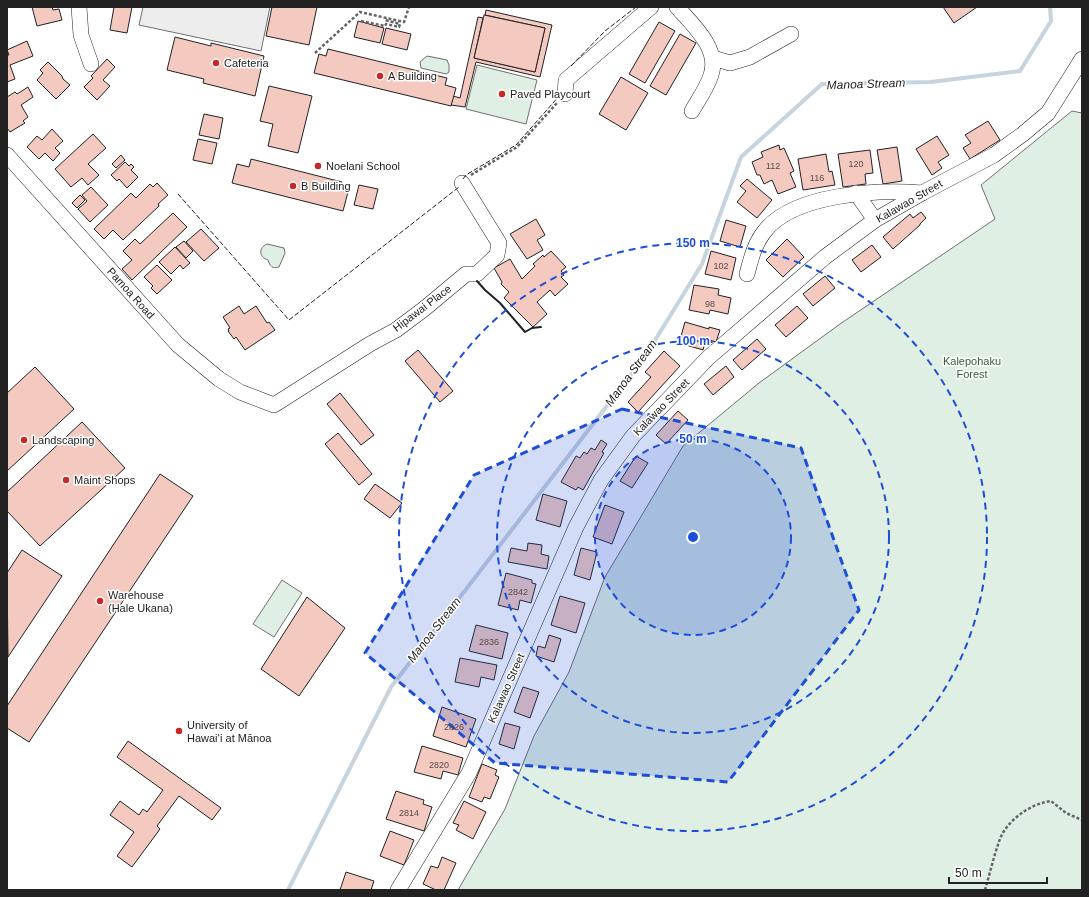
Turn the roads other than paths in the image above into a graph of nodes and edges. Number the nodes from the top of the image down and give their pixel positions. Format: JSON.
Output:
{"nodes":[{"id":1,"x":79,"y":7,"type":"edge"},
{"id":2,"x":651,"y":7,"type":"edge"},
{"id":3,"x":677,"y":7,"type":"edge"},
{"id":4,"x":791,"y":34,"type":"dead end"},
{"id":5,"x":713,"y":58,"type":"junction"},
{"id":6,"x":1082,"y":59,"type":"edge"},
{"id":7,"x":90,"y":64,"type":"dead end"},
{"id":8,"x":565,"y":94,"type":"road end"},
{"id":9,"x":692,"y":111,"type":"dead end"},
{"id":10,"x":7,"y":155,"type":"edge"},
{"id":11,"x":462,"y":183,"type":"road end"},
{"id":12,"x":856,"y":193,"type":"junction"},
{"id":13,"x":922,"y":193,"type":"junction"},
{"id":14,"x":875,"y":220,"type":"junction"},
{"id":15,"x":747,"y":274,"type":"dead end"},
{"id":16,"x":274,"y":406,"type":"joint"},
{"id":17,"x":398,"y":890,"type":"edge"}],
"edges":[{"from":1,"to":7,"type":"street"},
{"from":2,"to":8,"type":"street"},
{"from":3,"to":5,"type":"street"},
{"from":4,"to":5,"type":"street"},
{"from":5,"to":9,"type":"street"},
{"from":6,"to":13,"type":"street","name":"Kalawao Street"},
{"from":10,"to":16,"type":"street","name":"Pamoa Road"},
{"from":11,"to":16,"type":"street","name":"Hipawai Place"},
{"from":12,"to":13,"type":"street"},
{"from":12,"to":14,"type":"street"},
{"from":12,"to":15,"type":"street"},
{"from":13,"to":14,"type":"street","name":"Kalawao Street"},
{"from":14,"to":17,"type":"street","name":"Kalawao Street"}]}
